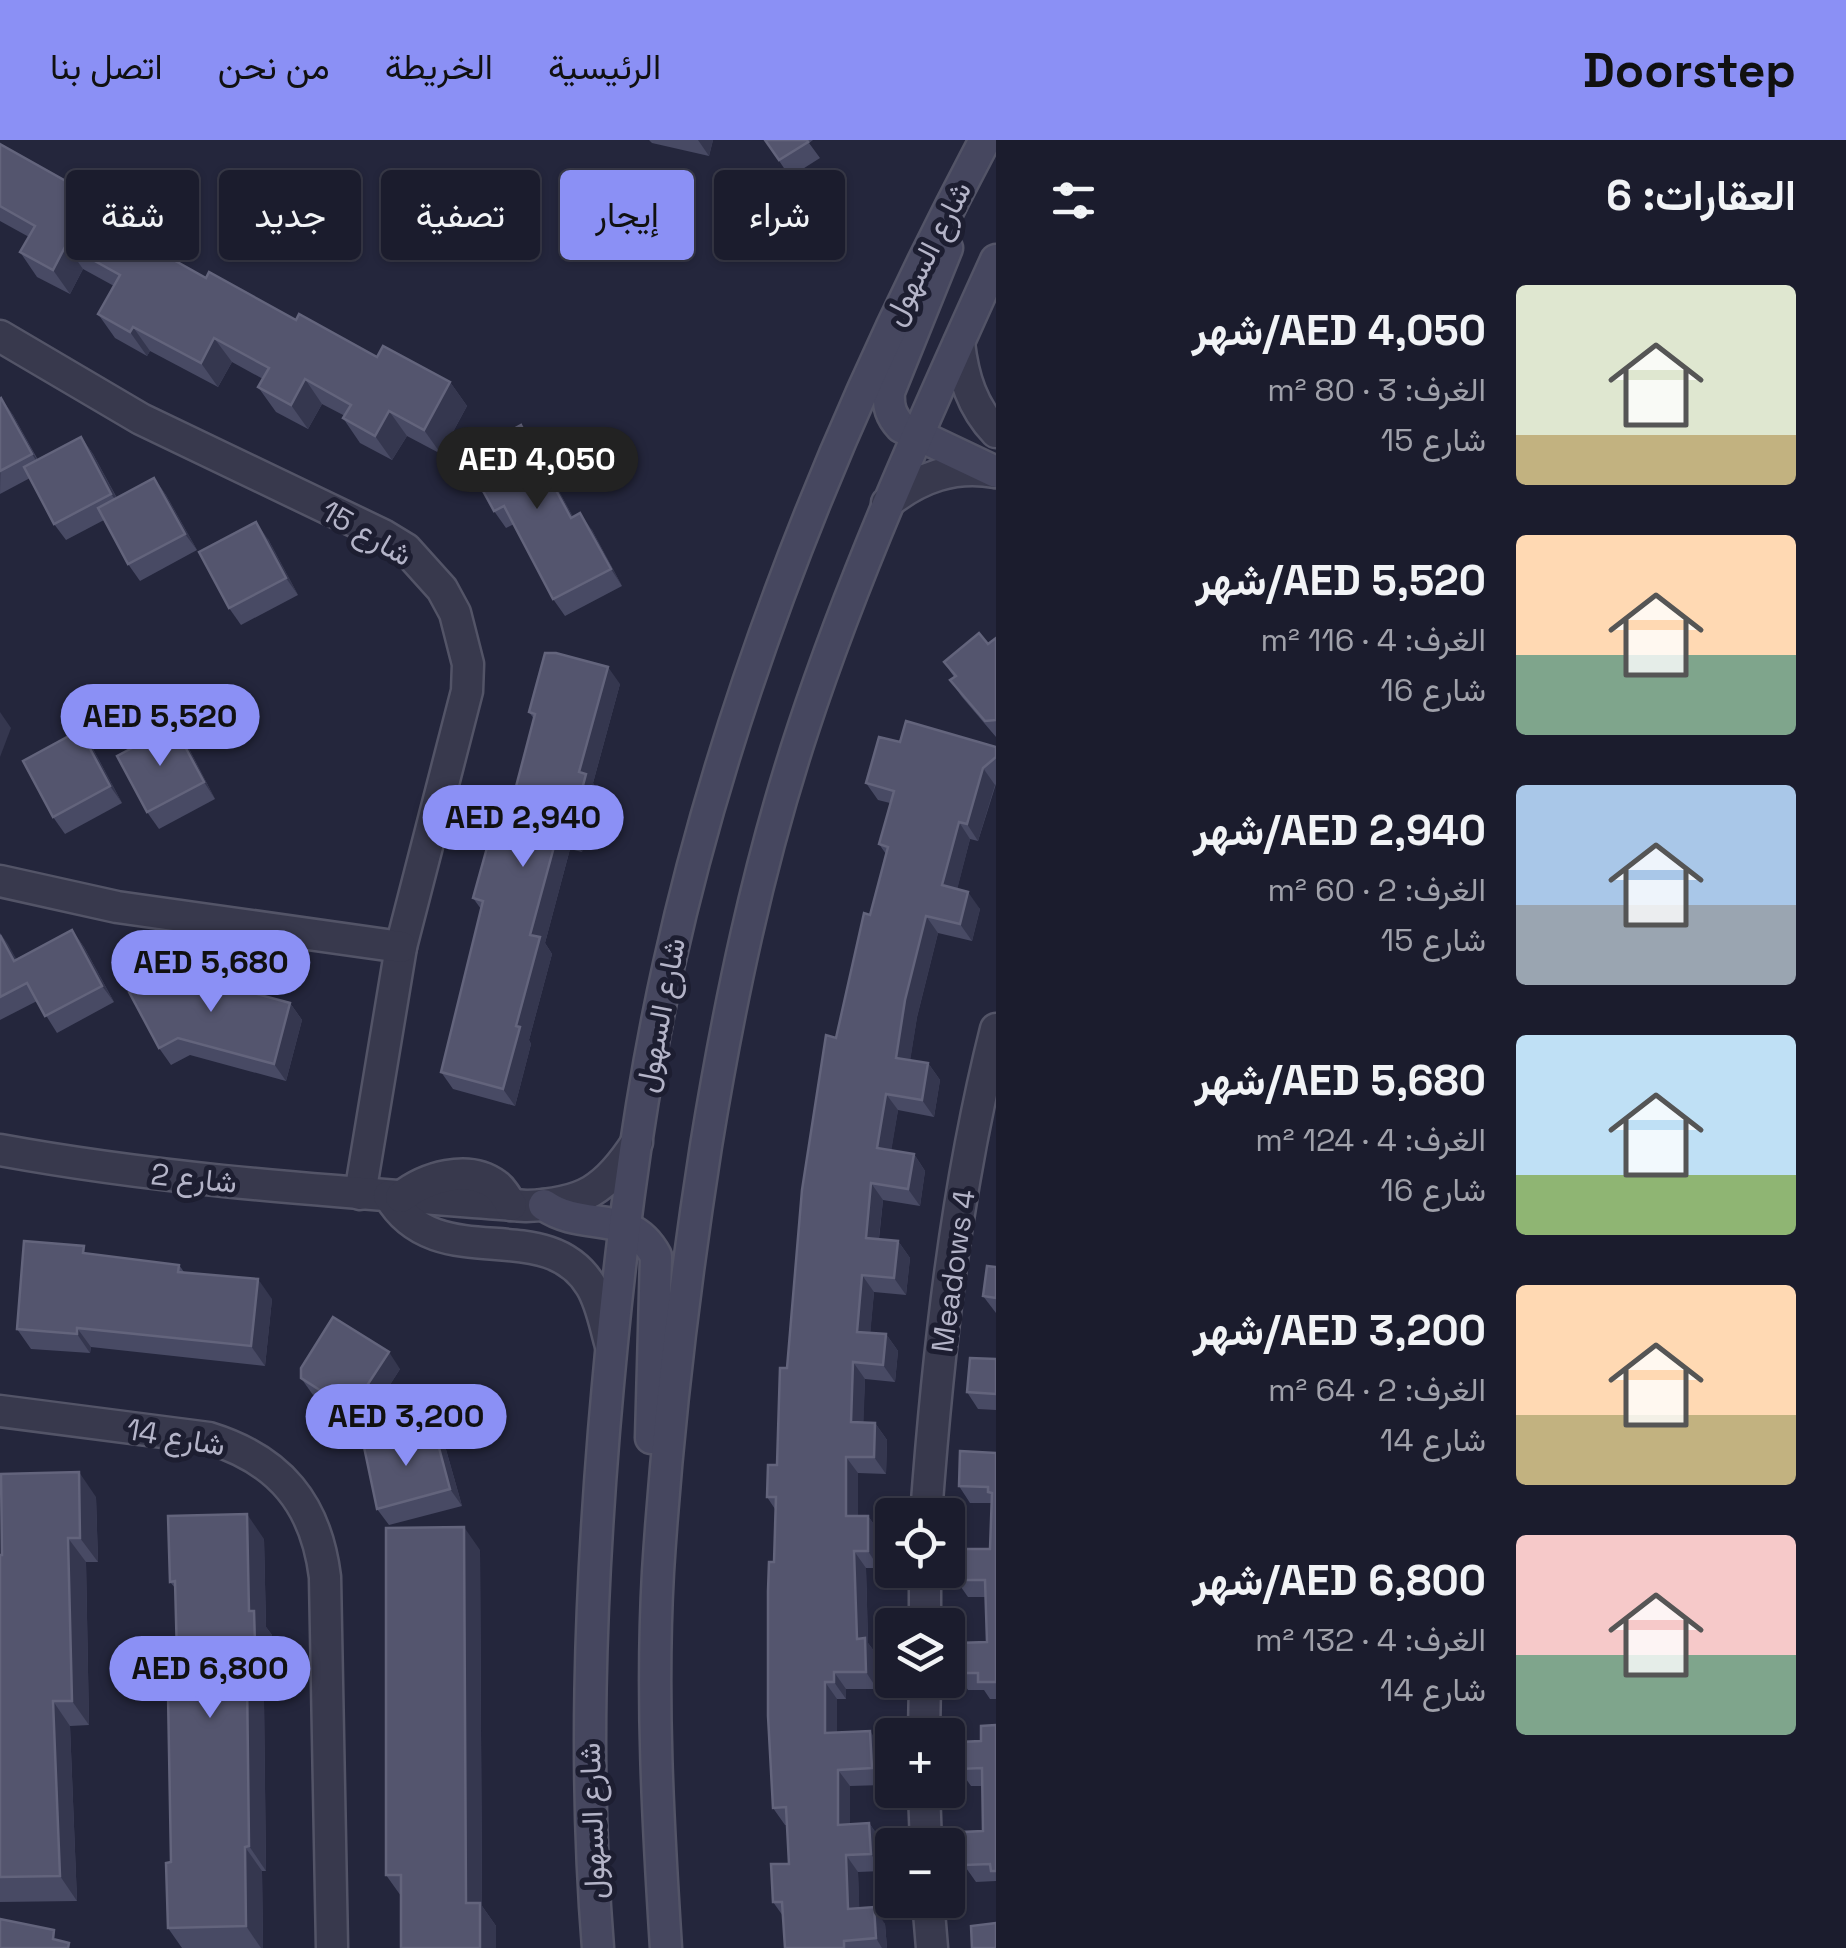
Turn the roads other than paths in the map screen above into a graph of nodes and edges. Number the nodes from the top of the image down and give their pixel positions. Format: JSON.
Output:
{"nodes":[{"id":1,"x":979,"y":152,"type":"edge"},
{"id":2,"x":996,"y":260,"type":"edge"},
{"id":3,"x":0,"y":336,"type":"edge"},
{"id":4,"x":959,"y":343,"type":"junction"},
{"id":5,"x":996,"y":432,"type":"edge"},
{"id":6,"x":916,"y":433,"type":"junction"},
{"id":7,"x":996,"y":472,"type":"edge"},
{"id":8,"x":887,"y":503,"type":"junction"},
{"id":9,"x":0,"y":882,"type":"edge"},
{"id":10,"x":401,"y":948,"type":"junction"},
{"id":11,"x":996,"y":1030,"type":"edge"},
{"id":12,"x":637,"y":1142,"type":"junction"},
{"id":13,"x":0,"y":1150,"type":"edge"},
{"id":14,"x":383,"y":1196,"type":"junction"},
{"id":15,"x":527,"y":1205,"type":"junction"},
{"id":16,"x":626,"y":1226,"type":"junction"},
{"id":17,"x":524,"y":1247,"type":"junction"},
{"id":18,"x":611,"y":1346,"type":"junction"},
{"id":19,"x":0,"y":1412,"type":"edge"},
{"id":20,"x":928,"y":1498,"type":"edge"},
{"id":21,"x":658,"y":1576,"type":"junction"},
{"id":22,"x":930,"y":1918,"type":"edge"},
{"id":23,"x":332,"y":1948,"type":"edge"},
{"id":24,"x":598,"y":1948,"type":"edge"},
{"id":25,"x":666,"y":1948,"type":"edge"},
{"id":26,"x":932,"y":1948,"type":"edge"}],
"edges":[{"from":1,"to":6,"type":"main road"},
{"from":1,"to":12,"type":"main road","name":"شارع السهول"},
{"from":2,"to":4,"type":"main road"},
{"from":3,"to":10,"type":"street","name":"شارع 15"},
{"from":4,"to":5,"type":"street"},
{"from":4,"to":6,"type":"main road"},
{"from":6,"to":7,"type":"main road"},
{"from":6,"to":8,"type":"main road"},
{"from":7,"to":8,"type":"street"},
{"from":8,"to":21,"type":"main road"},
{"from":9,"to":10,"type":"street"},
{"from":10,"to":14,"type":"street","name":"شارع 15"},
{"from":11,"to":20,"type":"street","name":"Meadows 4"},
{"from":12,"to":15,"type":"street"},
{"from":12,"to":16,"type":"main road","name":"شارع السهول"},
{"from":13,"to":14,"type":"street","name":"شارع 2"},
{"from":14,"to":15,"type":"street"},
{"from":14,"to":17,"type":"street"},
{"from":15,"to":16,"type":"main road"},
{"from":15,"to":17,"type":"street"},
{"from":16,"to":18,"type":"main road","name":"شارع السهول"},
{"from":16,"to":21,"type":"main road"},
{"from":17,"to":18,"type":"street"},
{"from":18,"to":24,"type":"main road","name":"شارع السهول"},
{"from":19,"to":23,"type":"street","name":"شارع 14"},
{"from":21,"to":25,"type":"main road"},
{"from":22,"to":26,"type":"street"}]}
